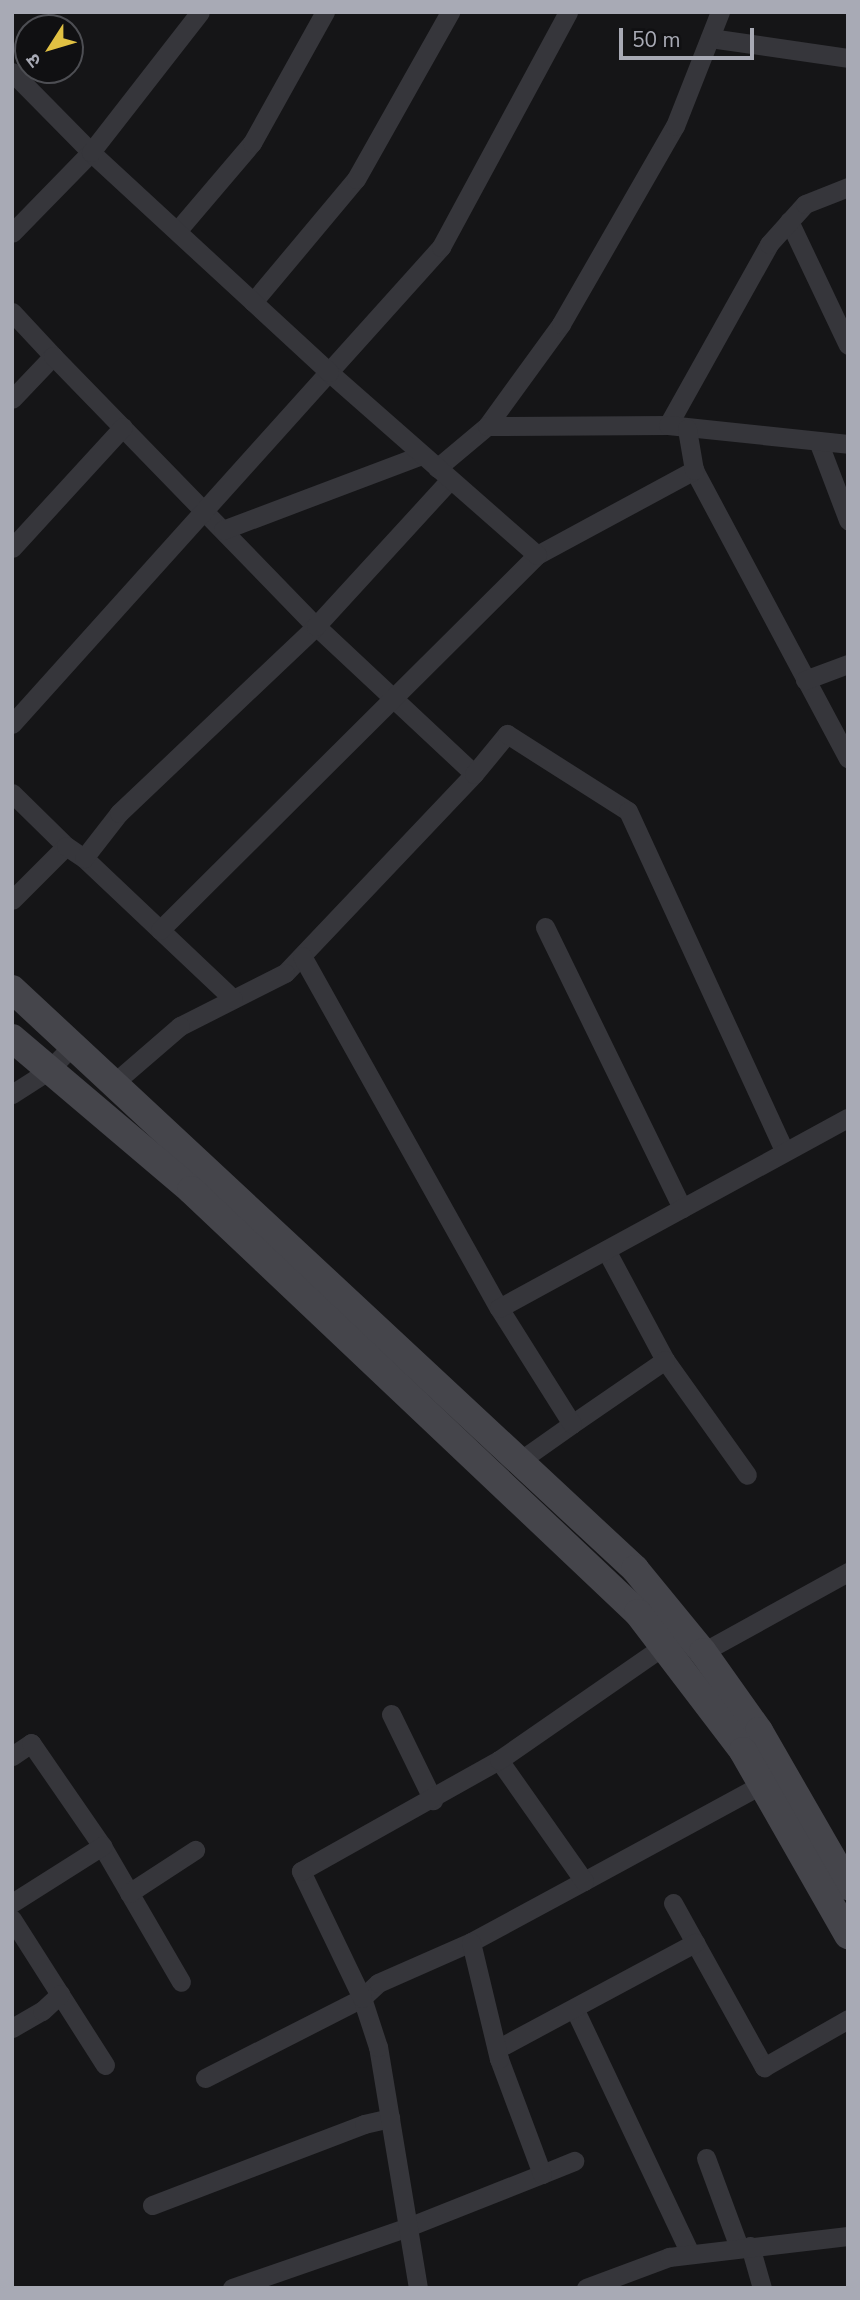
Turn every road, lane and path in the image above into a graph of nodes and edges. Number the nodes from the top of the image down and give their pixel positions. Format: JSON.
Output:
{"nodes":[{"id":1,"x":201,"y":12,"type":"edge"},
{"id":2,"x":325,"y":12,"type":"edge"},
{"id":3,"x":450,"y":12,"type":"edge"},
{"id":4,"x":568,"y":12,"type":"edge"},
{"id":5,"x":720,"y":12,"type":"edge"},
{"id":6,"x":710,"y":38,"type":"junction"},
{"id":7,"x":848,"y":58,"type":"edge"},
{"id":8,"x":12,"y":72,"type":"edge"},
{"id":9,"x":91,"y":152,"type":"junction"},
{"id":10,"x":848,"y":187,"type":"edge"},
{"id":11,"x":789,"y":221,"type":"junction"},
{"id":12,"x":177,"y":231,"type":"junction"},
{"id":13,"x":12,"y":233,"type":"edge"},
{"id":14,"x":253,"y":302,"type":"junction"},
{"id":15,"x":12,"y":312,"type":"edge"},
{"id":16,"x":848,"y":345,"type":"edge"},
{"id":17,"x":53,"y":356,"type":"junction"},
{"id":18,"x":329,"y":372,"type":"junction"},
{"id":19,"x":12,"y":399,"type":"edge"},
{"id":20,"x":487,"y":426,"type":"junction"},
{"id":21,"x":123,"y":427,"type":"junction"},
{"id":22,"x":678,"y":427,"type":"junction"},
{"id":23,"x":818,"y":441,"type":"junction"},
{"id":24,"x":848,"y":444,"type":"edge"},
{"id":25,"x":421,"y":455,"type":"junction"},
{"id":26,"x":694,"y":470,"type":"junction"},
{"id":27,"x":444,"y":474,"type":"junction"},
{"id":28,"x":205,"y":510,"type":"junction"},
{"id":29,"x":848,"y":520,"type":"edge"},
{"id":30,"x":223,"y":530,"type":"junction"},
{"id":31,"x":12,"y":548,"type":"edge"},
{"id":32,"x":537,"y":555,"type":"junction"},
{"id":33,"x":316,"y":626,"type":"junction"},
{"id":34,"x":848,"y":664,"type":"edge"},
{"id":35,"x":804,"y":680,"type":"junction"},
{"id":36,"x":395,"y":700,"type":"junction"},
{"id":37,"x":12,"y":724,"type":"edge"},
{"id":38,"x":848,"y":758,"type":"edge"},
{"id":39,"x":474,"y":775,"type":"junction"},
{"id":40,"x":12,"y":793,"type":"edge"},
{"id":41,"x":66,"y":846,"type":"junction"},
{"id":42,"x":84,"y":858,"type":"junction"},
{"id":43,"x":12,"y":900,"type":"edge"},
{"id":44,"x":545,"y":927,"type":"dead end"},
{"id":45,"x":160,"y":930,"type":"junction"},
{"id":46,"x":302,"y":956,"type":"junction"},
{"id":47,"x":12,"y":989,"type":"edge"},
{"id":48,"x":233,"y":999,"type":"junction"},
{"id":49,"x":12,"y":1038,"type":"edge"},
{"id":50,"x":73,"y":1045,"type":"junction"},
{"id":51,"x":48,"y":1071,"type":"junction"},
{"id":52,"x":114,"y":1083,"type":"junction"},
{"id":53,"x":12,"y":1094,"type":"edge"},
{"id":54,"x":848,"y":1118,"type":"edge"},
{"id":55,"x":785,"y":1152,"type":"junction"},
{"id":56,"x":682,"y":1208,"type":"junction"},
{"id":57,"x":606,"y":1250,"type":"junction"},
{"id":58,"x":499,"y":1308,"type":"junction"},
{"id":59,"x":665,"y":1360,"type":"junction"},
{"id":60,"x":572,"y":1424,"type":"junction"},
{"id":61,"x":521,"y":1460,"type":"junction"},
{"id":62,"x":747,"y":1475,"type":"dead end"},
{"id":63,"x":848,"y":1572,"type":"edge"},
{"id":64,"x":665,"y":1645,"type":"junction"},
{"id":65,"x":703,"y":1652,"type":"junction"},
{"id":66,"x":391,"y":1714,"type":"dead end"},
{"id":67,"x":12,"y":1756,"type":"edge"},
{"id":68,"x":499,"y":1760,"type":"junction"},
{"id":69,"x":763,"y":1784,"type":"junction"},
{"id":70,"x":433,"y":1800,"type":"junction"},
{"id":71,"x":102,"y":1846,"type":"junction"},
{"id":72,"x":195,"y":1850,"type":"dead end"},
{"id":73,"x":584,"y":1881,"type":"junction"},
{"id":74,"x":848,"y":1886,"type":"edge"},
{"id":75,"x":129,"y":1893,"type":"junction"},
{"id":76,"x":12,"y":1903,"type":"edge"},
{"id":77,"x":673,"y":1903,"type":"dead end"},
{"id":78,"x":12,"y":1919,"type":"edge"},
{"id":79,"x":848,"y":1935,"type":"edge"},
{"id":80,"x":471,"y":1942,"type":"junction"},
{"id":81,"x":695,"y":1943,"type":"junction"},
{"id":82,"x":181,"y":1982,"type":"dead end"},
{"id":83,"x":60,"y":1994,"type":"junction"},
{"id":84,"x":362,"y":1998,"type":"junction"},
{"id":85,"x":575,"y":2010,"type":"junction"},
{"id":86,"x":848,"y":2019,"type":"edge"},
{"id":87,"x":12,"y":2028,"type":"edge"},
{"id":88,"x":497,"y":2049,"type":"junction"},
{"id":89,"x":105,"y":2065,"type":"dead end"},
{"id":90,"x":205,"y":2078,"type":"dead end"},
{"id":91,"x":390,"y":2118,"type":"junction"},
{"id":92,"x":706,"y":2158,"type":"dead end"},
{"id":93,"x":575,"y":2161,"type":"dead end"},
{"id":94,"x":541,"y":2174,"type":"junction"},
{"id":95,"x":152,"y":2205,"type":"dead end"},
{"id":96,"x":408,"y":2227,"type":"junction"},
{"id":97,"x":848,"y":2236,"type":"edge"},
{"id":98,"x":745,"y":2247,"type":"junction"},
{"id":99,"x":690,"y":2253,"type":"junction"},
{"id":100,"x":232,"y":2288,"type":"edge"},
{"id":101,"x":418,"y":2288,"type":"edge"},
{"id":102,"x":586,"y":2288,"type":"edge"},
{"id":103,"x":762,"y":2288,"type":"edge"}],
"edges":[{"from":1,"to":9,"type":"street"},
{"from":2,"to":12,"type":"street"},
{"from":3,"to":14,"type":"street"},
{"from":4,"to":18,"type":"street"},
{"from":5,"to":6,"type":"street"},
{"from":6,"to":7,"type":"street"},
{"from":6,"to":20,"type":"street"},
{"from":8,"to":9,"type":"street"},
{"from":9,"to":12,"type":"street"},
{"from":9,"to":13,"type":"street"},
{"from":10,"to":11,"type":"street"},
{"from":11,"to":16,"type":"street"},
{"from":11,"to":22,"type":"street"},
{"from":12,"to":14,"type":"street"},
{"from":14,"to":18,"type":"street"},
{"from":15,"to":17,"type":"street"},
{"from":17,"to":19,"type":"street"},
{"from":17,"to":21,"type":"street"},
{"from":18,"to":25,"type":"street"},
{"from":18,"to":28,"type":"street"},
{"from":20,"to":22,"type":"street"},
{"from":20,"to":27,"type":"street"},
{"from":21,"to":28,"type":"street"},
{"from":21,"to":31,"type":"street"},
{"from":22,"to":23,"type":"street"},
{"from":22,"to":26,"type":"street"},
{"from":23,"to":24,"type":"street"},
{"from":23,"to":29,"type":"street"},
{"from":25,"to":27,"type":"street"},
{"from":25,"to":30,"type":"street"},
{"from":26,"to":32,"type":"street"},
{"from":26,"to":35,"type":"street"},
{"from":27,"to":32,"type":"street"},
{"from":27,"to":33,"type":"street"},
{"from":28,"to":30,"type":"street"},
{"from":28,"to":37,"type":"street"},
{"from":30,"to":33,"type":"street"},
{"from":32,"to":36,"type":"street"},
{"from":33,"to":36,"type":"street"},
{"from":33,"to":42,"type":"street"},
{"from":34,"to":35,"type":"street"},
{"from":35,"to":38,"type":"street"},
{"from":36,"to":39,"type":"street"},
{"from":36,"to":45,"type":"street"},
{"from":39,"to":46,"type":"street"},
{"from":39,"to":55,"type":"street"},
{"from":40,"to":41,"type":"street"},
{"from":41,"to":42,"type":"street"},
{"from":41,"to":43,"type":"street"},
{"from":42,"to":45,"type":"street"},
{"from":44,"to":56,"type":"street"},
{"from":45,"to":48,"type":"street"},
{"from":46,"to":48,"type":"street"},
{"from":46,"to":58,"type":"street"},
{"from":47,"to":50,"type":"street"},
{"from":48,"to":52,"type":"street"},
{"from":49,"to":51,"type":"street"},
{"from":50,"to":51,"type":"street"},
{"from":50,"to":52,"type":"street"},
{"from":51,"to":53,"type":"street"},
{"from":51,"to":64,"type":"street"},
{"from":52,"to":61,"type":"street"},
{"from":54,"to":55,"type":"street"},
{"from":55,"to":56,"type":"street"},
{"from":56,"to":57,"type":"street"},
{"from":57,"to":58,"type":"street"},
{"from":57,"to":59,"type":"street"},
{"from":58,"to":60,"type":"street"},
{"from":59,"to":60,"type":"street"},
{"from":59,"to":62,"type":"street"},
{"from":60,"to":61,"type":"street"},
{"from":61,"to":65,"type":"street"},
{"from":63,"to":65,"type":"street"},
{"from":64,"to":68,"type":"street"},
{"from":64,"to":69,"type":"street"},
{"from":65,"to":74,"type":"street"},
{"from":66,"to":70,"type":"street"},
{"from":67,"to":71,"type":"street"},
{"from":68,"to":70,"type":"street"},
{"from":68,"to":73,"type":"street"},
{"from":69,"to":73,"type":"street"},
{"from":69,"to":79,"type":"street"},
{"from":70,"to":84,"type":"street"},
{"from":71,"to":75,"type":"street"},
{"from":71,"to":76,"type":"street"},
{"from":72,"to":75,"type":"street"},
{"from":73,"to":80,"type":"street"},
{"from":75,"to":82,"type":"street"},
{"from":77,"to":81,"type":"street"},
{"from":78,"to":83,"type":"street"},
{"from":80,"to":84,"type":"street"},
{"from":80,"to":88,"type":"street"},
{"from":81,"to":85,"type":"street"},
{"from":81,"to":86,"type":"street"},
{"from":83,"to":87,"type":"street"},
{"from":83,"to":89,"type":"street"},
{"from":84,"to":90,"type":"street"},
{"from":84,"to":91,"type":"street"},
{"from":85,"to":88,"type":"street"},
{"from":85,"to":99,"type":"street"},
{"from":88,"to":94,"type":"street"},
{"from":91,"to":95,"type":"street"},
{"from":91,"to":96,"type":"street"},
{"from":92,"to":98,"type":"street"},
{"from":93,"to":94,"type":"street"},
{"from":94,"to":96,"type":"street"},
{"from":96,"to":100,"type":"street"},
{"from":96,"to":101,"type":"street"},
{"from":97,"to":98,"type":"street"},
{"from":98,"to":99,"type":"street"},
{"from":98,"to":103,"type":"street"},
{"from":99,"to":102,"type":"street"}]}
